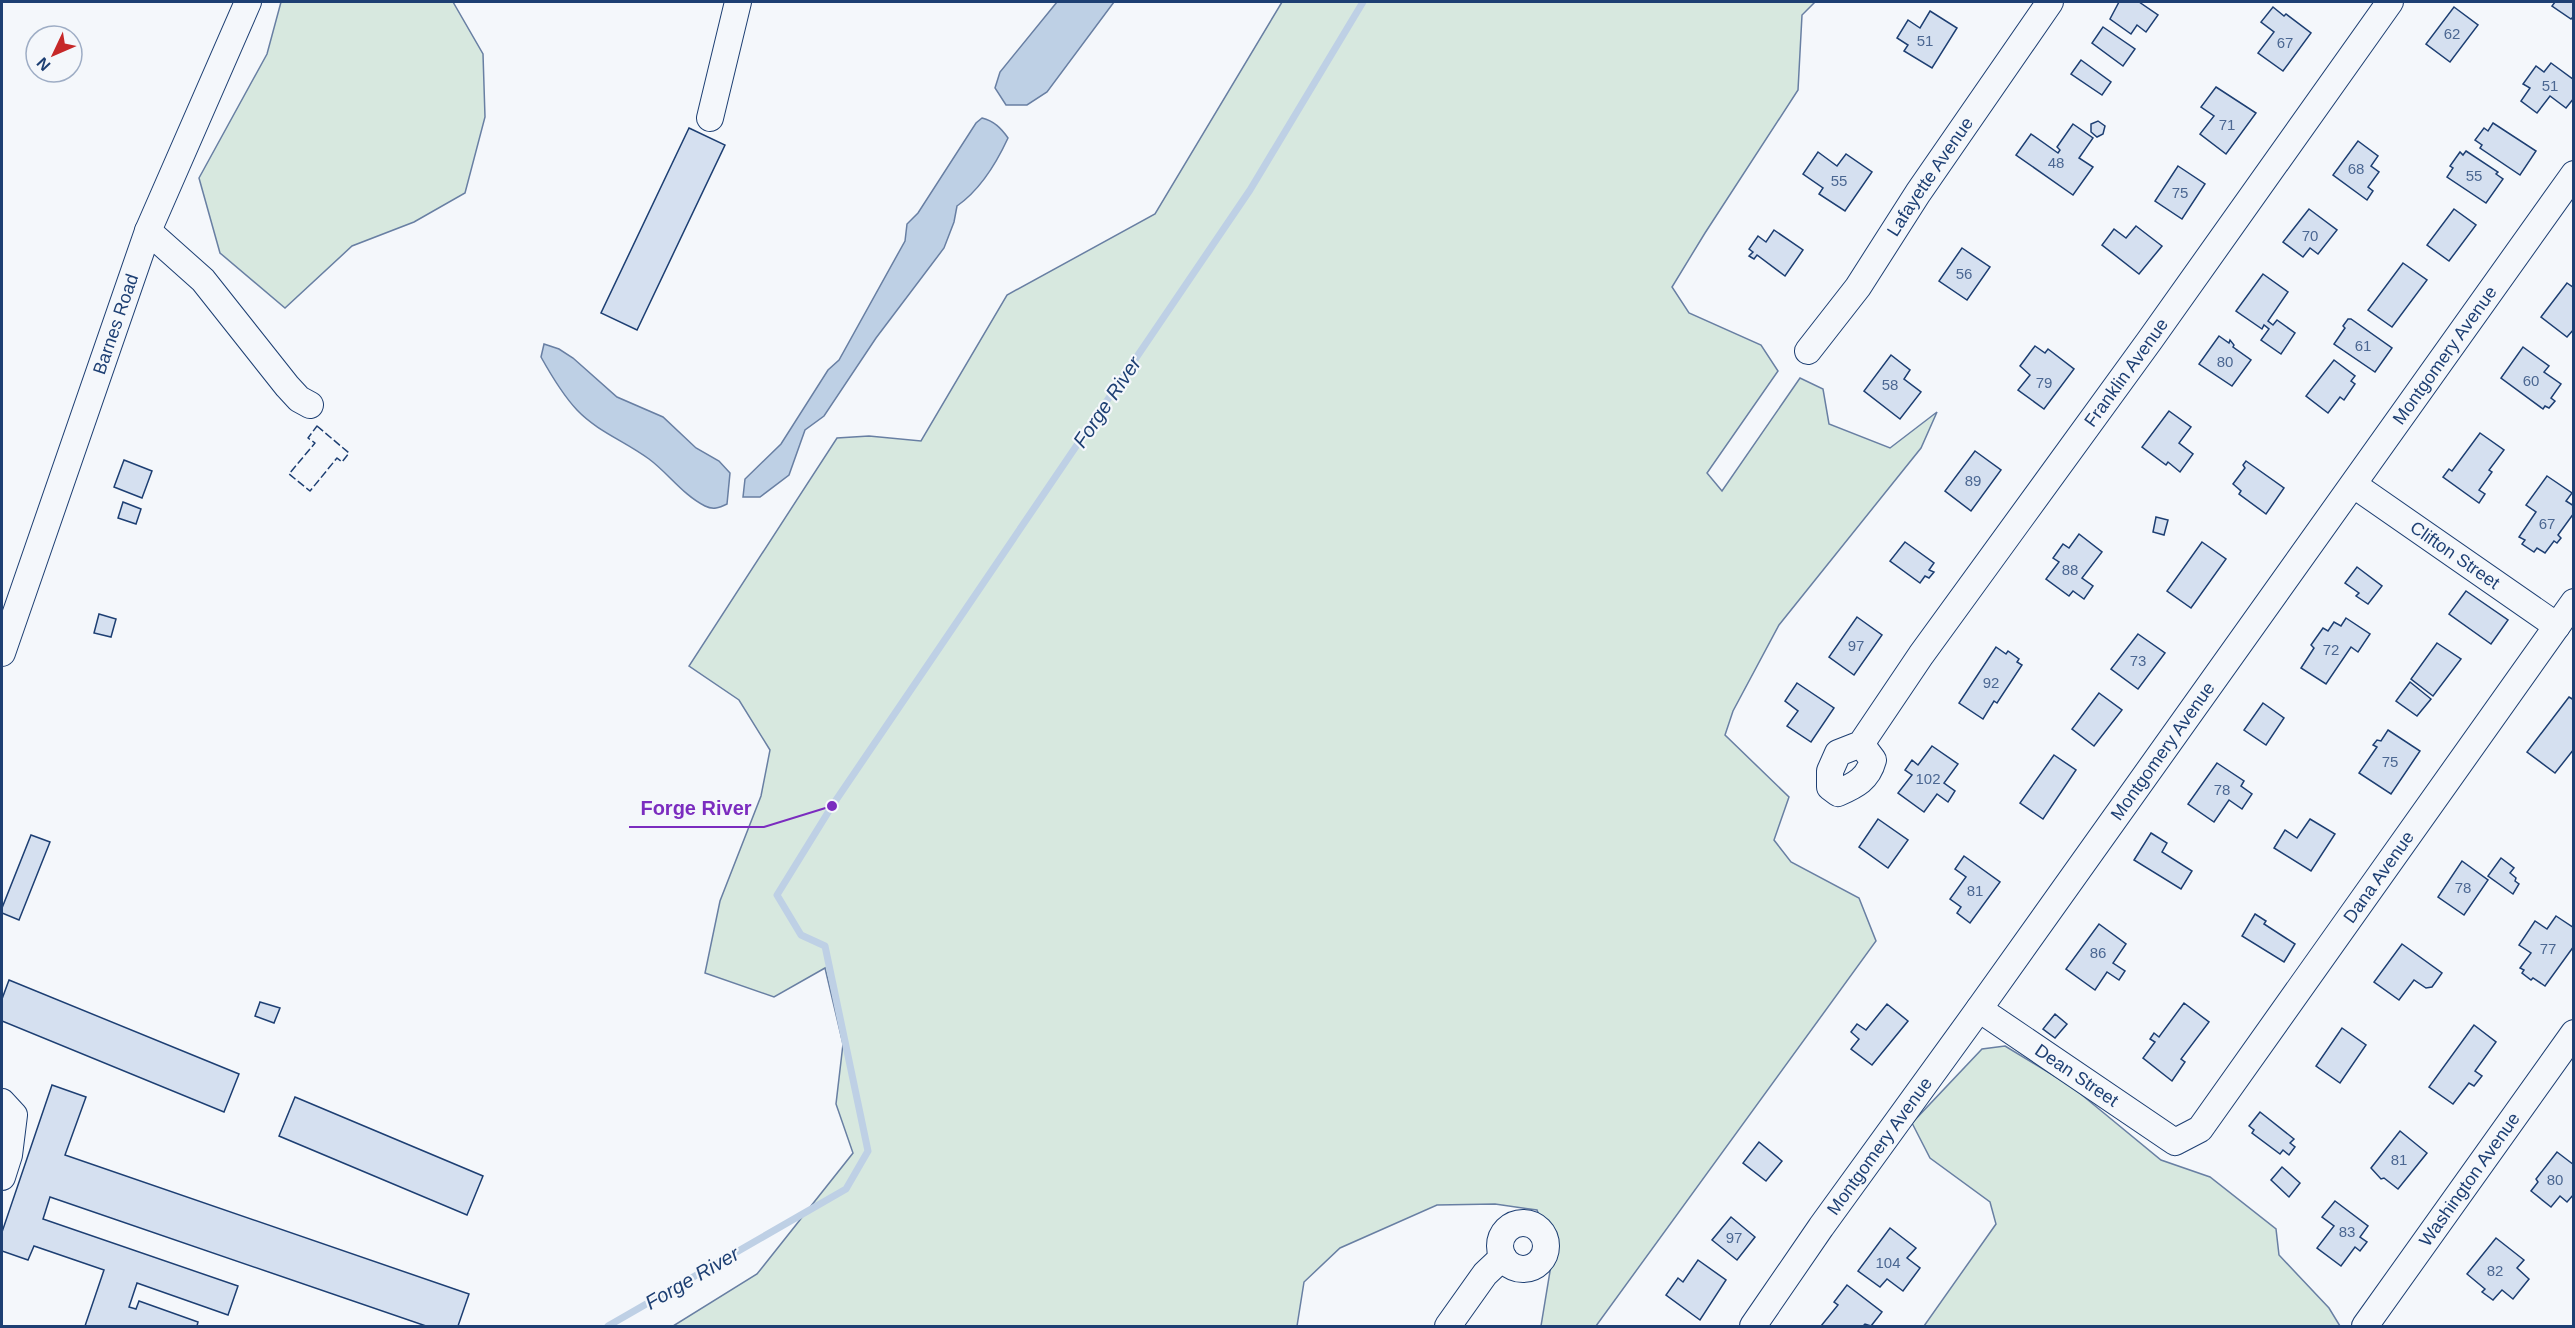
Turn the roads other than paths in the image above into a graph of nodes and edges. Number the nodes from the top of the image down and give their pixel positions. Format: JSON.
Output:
{"nodes":[{"id":1,"x":248,"y":2,"type":"edge"},
{"id":2,"x":738,"y":2,"type":"edge"},
{"id":3,"x":2050,"y":2,"type":"edge"},
{"id":4,"x":2390,"y":2,"type":"edge"},
{"id":5,"x":710,"y":118,"type":"dead end"},
{"id":6,"x":2574,"y":174,"type":"edge"},
{"id":7,"x":148,"y":231,"type":"junction"},
{"id":8,"x":1808,"y":351,"type":"dead end"},
{"id":9,"x":310,"y":405,"type":"dead end"},
{"id":10,"x":2354,"y":485,"type":"junction"},
{"id":11,"x":2574,"y":602,"type":"edge"},
{"id":12,"x":9,"y":609,"type":"edge"},
{"id":13,"x":2557,"y":626,"type":"junction"},
{"id":14,"x":2,"y":653,"type":"edge"},
{"id":15,"x":1861,"y":744,"type":"dead end"},
{"id":16,"x":1979,"y":1009,"type":"junction"},
{"id":17,"x":2574,"y":1033,"type":"edge"},
{"id":18,"x":2,"y":1102,"type":"edge"},
{"id":19,"x":2175,"y":1142,"type":"joint"},
{"id":20,"x":2,"y":1177,"type":"edge"},
{"id":21,"x":1503,"y":1257,"type":"dead end"},
{"id":22,"x":1448,"y":1326,"type":"edge"},
{"id":23,"x":1753,"y":1326,"type":"edge"},
{"id":24,"x":2366,"y":1326,"type":"edge"}],
"edges":[{"from":1,"to":7,"type":"street","name":"Barnes Road"},
{"from":2,"to":5,"type":"street"},
{"from":3,"to":8,"type":"street","name":"Lafayette Avenue"},
{"from":4,"to":15,"type":"street","name":"Franklin Avenue"},
{"from":6,"to":10,"type":"street","name":"Montgomery Avenue"},
{"from":7,"to":9,"type":"street"},
{"from":7,"to":12,"type":"street","name":"Barnes Road"},
{"from":10,"to":13,"type":"street","name":"Clifton Street"},
{"from":10,"to":16,"type":"street","name":"Montgomery Avenue"},
{"from":11,"to":13,"type":"street","name":"Dana Avenue"},
{"from":12,"to":14,"type":"street","name":"Barnes Road"},
{"from":13,"to":19,"type":"street","name":"Dana Avenue"},
{"from":16,"to":19,"type":"street","name":"Dean Street"},
{"from":16,"to":23,"type":"street","name":"Montgomery Avenue"},
{"from":17,"to":24,"type":"street","name":"Washington Avenue"},
{"from":18,"to":20,"type":"street"},
{"from":21,"to":22,"type":"street"}]}
